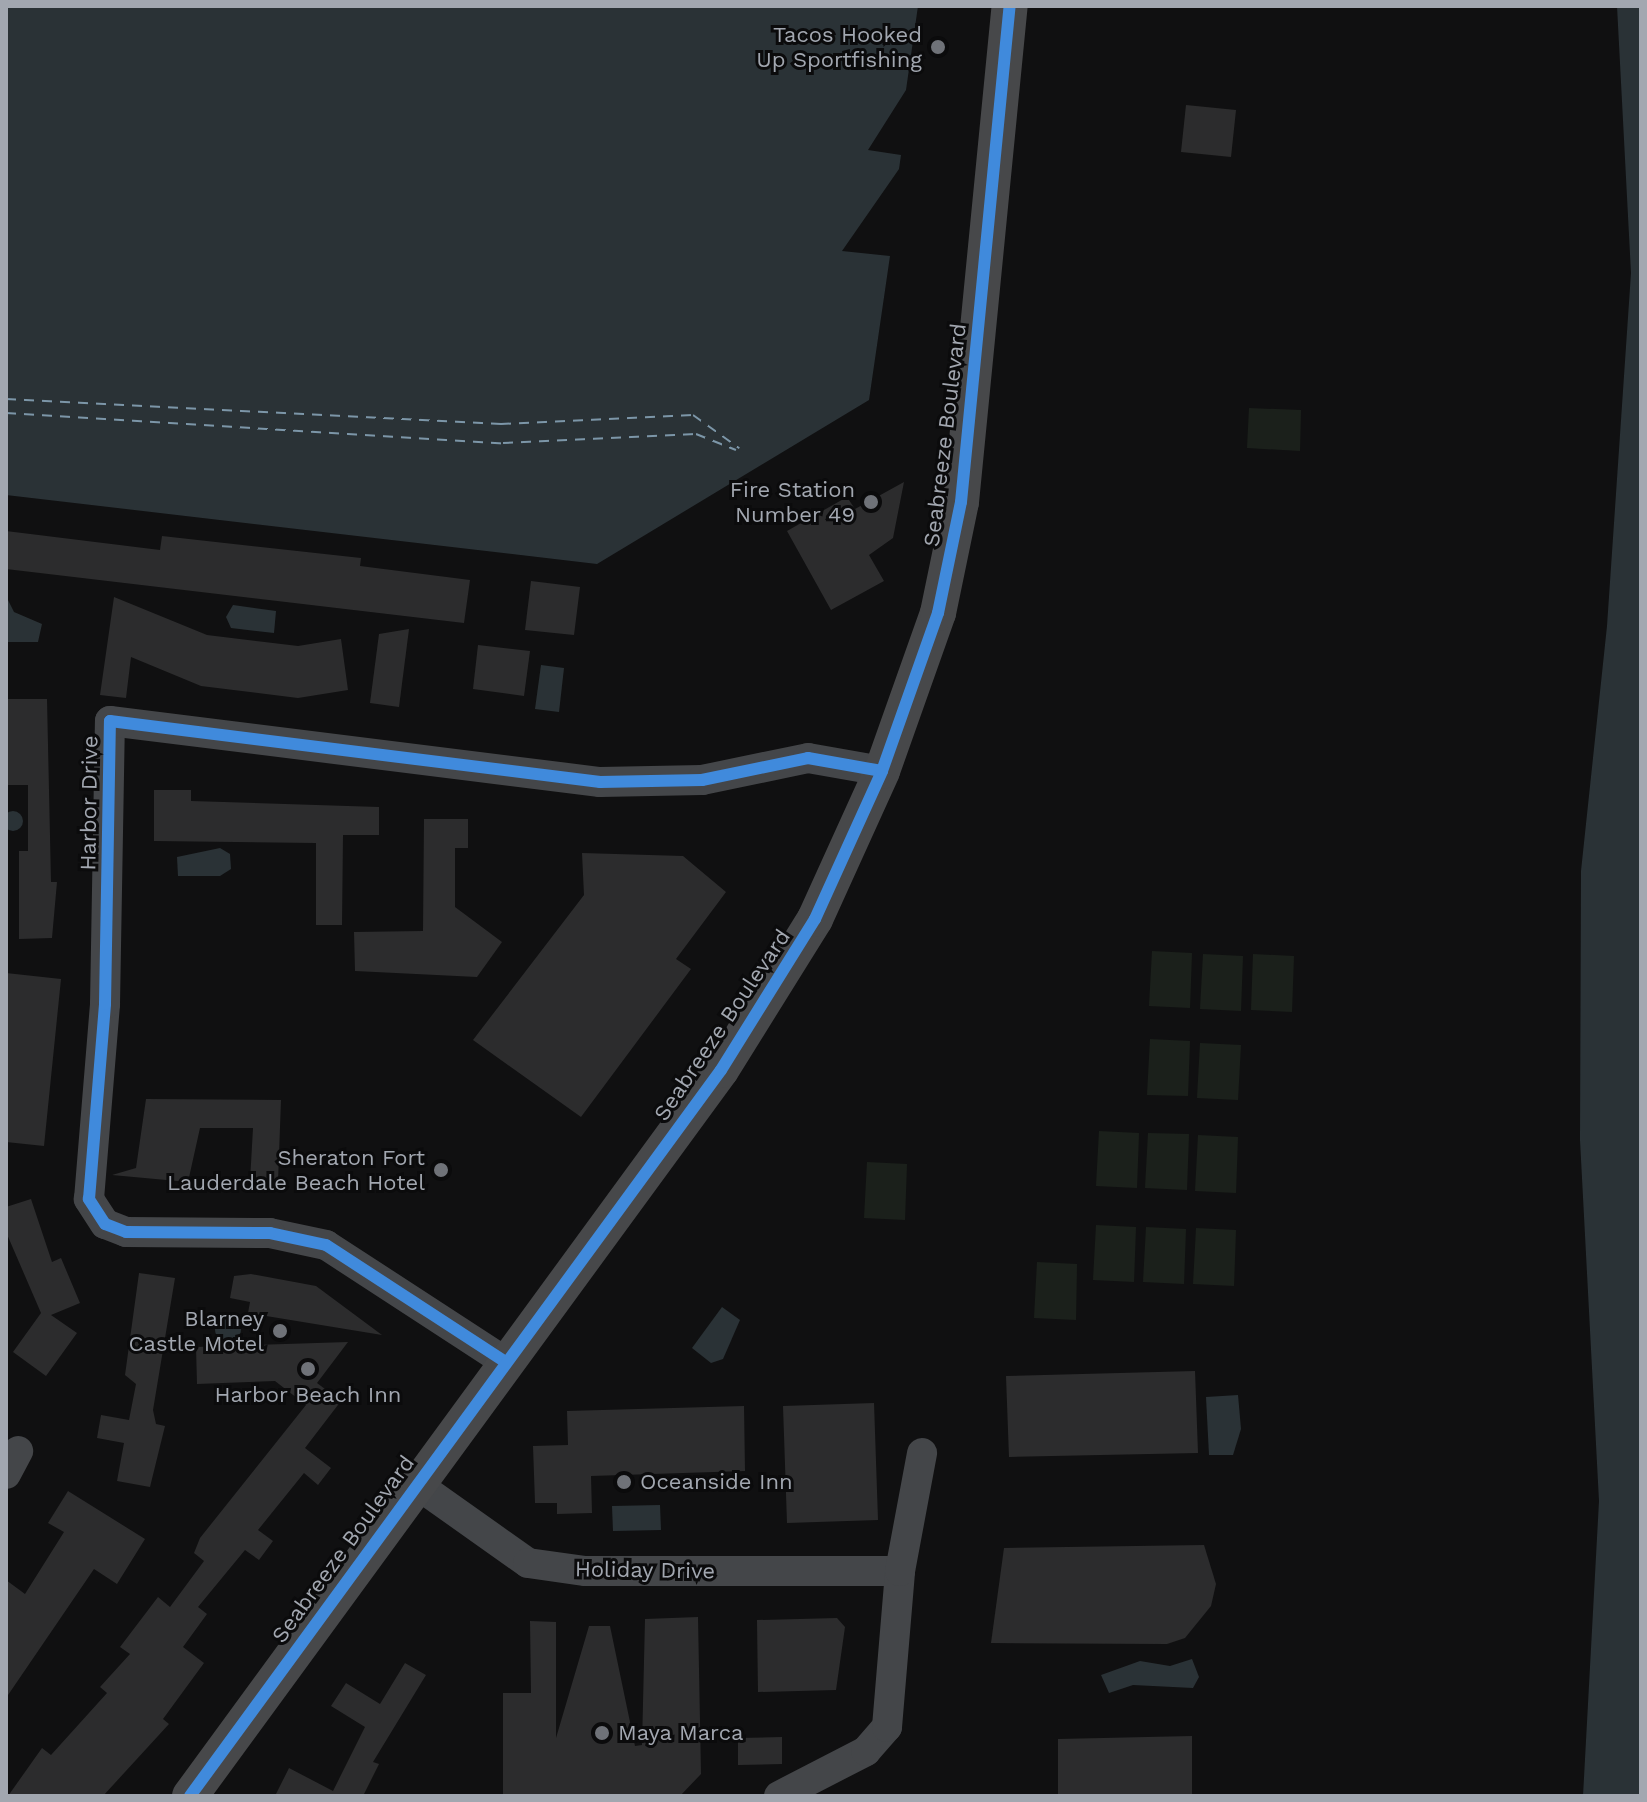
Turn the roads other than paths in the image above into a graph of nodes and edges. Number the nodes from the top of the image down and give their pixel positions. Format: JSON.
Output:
{"nodes":[{"id":1,"x":1010,"y":6,"type":"edge"},
{"id":2,"x":882,"y":771,"type":"junction"},
{"id":3,"x":504,"y":1361,"type":"junction"},
{"id":4,"x":922,"y":1453,"type":"dead end"},
{"id":5,"x":415,"y":1483,"type":"junction"},
{"id":6,"x":900,"y":1571,"type":"junction"},
{"id":7,"x":190,"y":1796,"type":"edge"},
{"id":8,"x":779,"y":1796,"type":"edge"}],
"edges":[{"from":1,"to":2,"type":"main road","name":"Seabreeze Boulevard"},
{"from":2,"to":3,"type":"main road","name":"Seabreeze Boulevard"},
{"from":2,"to":3,"type":"street","name":"Harbor Drive"},
{"from":3,"to":5,"type":"main road","name":"Seabreeze Boulevard"},
{"from":4,"to":6,"type":"street"},
{"from":5,"to":6,"type":"street","name":"Holiday Drive"},
{"from":5,"to":7,"type":"main road","name":"Seabreeze Boulevard"},
{"from":6,"to":8,"type":"street"}]}
